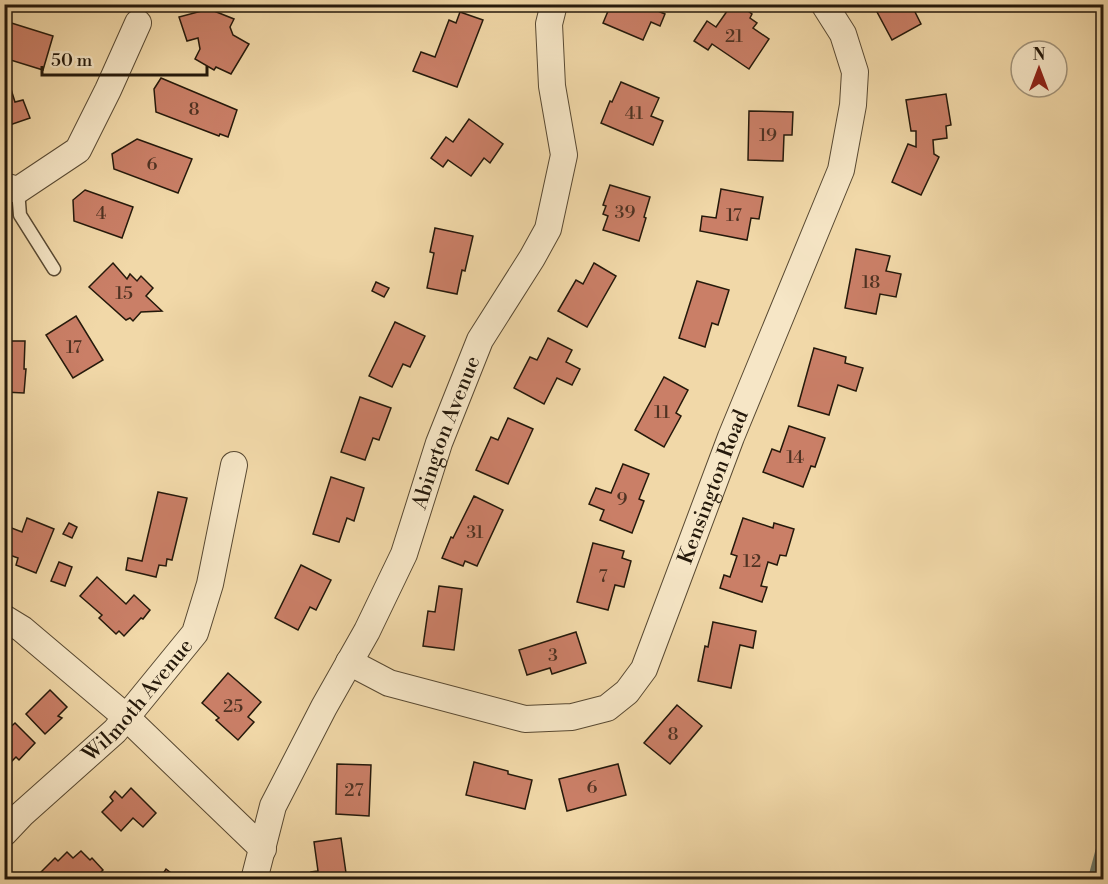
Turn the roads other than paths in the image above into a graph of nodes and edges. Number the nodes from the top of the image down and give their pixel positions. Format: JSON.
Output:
{"nodes":[{"id":1,"x":554,"y":4,"type":"edge"},
{"id":2,"x":824,"y":4,"type":"edge"},
{"id":3,"x":138,"y":23,"type":"dead end"},
{"id":4,"x":11,"y":188,"type":"edge"},
{"id":5,"x":54,"y":269,"type":"dead end"},
{"id":6,"x":234,"y":465,"type":"dead end"},
{"id":7,"x":4,"y":618,"type":"edge"},
{"id":8,"x":349,"y":662,"type":"junction"},
{"id":9,"x":126,"y":717,"type":"junction"},
{"id":10,"x":4,"y":832,"type":"edge"},
{"id":11,"x":263,"y":849,"type":"junction"},
{"id":12,"x":254,"y":879,"type":"edge"}],
"edges":[{"from":1,"to":8,"type":"street","name":"Abington Avenue"},
{"from":2,"to":8,"type":"street","name":"Kensington Road"},
{"from":3,"to":4,"type":"street"},
{"from":4,"to":5,"type":"lane"},
{"from":6,"to":9,"type":"street","name":"Wilmoth Avenue"},
{"from":7,"to":9,"type":"street"},
{"from":8,"to":11,"type":"street","name":"Abington Avenue"},
{"from":9,"to":10,"type":"street","name":"Wilmoth Avenue"},
{"from":9,"to":11,"type":"street"},
{"from":11,"to":12,"type":"street","name":"Abington Avenue"}]}
